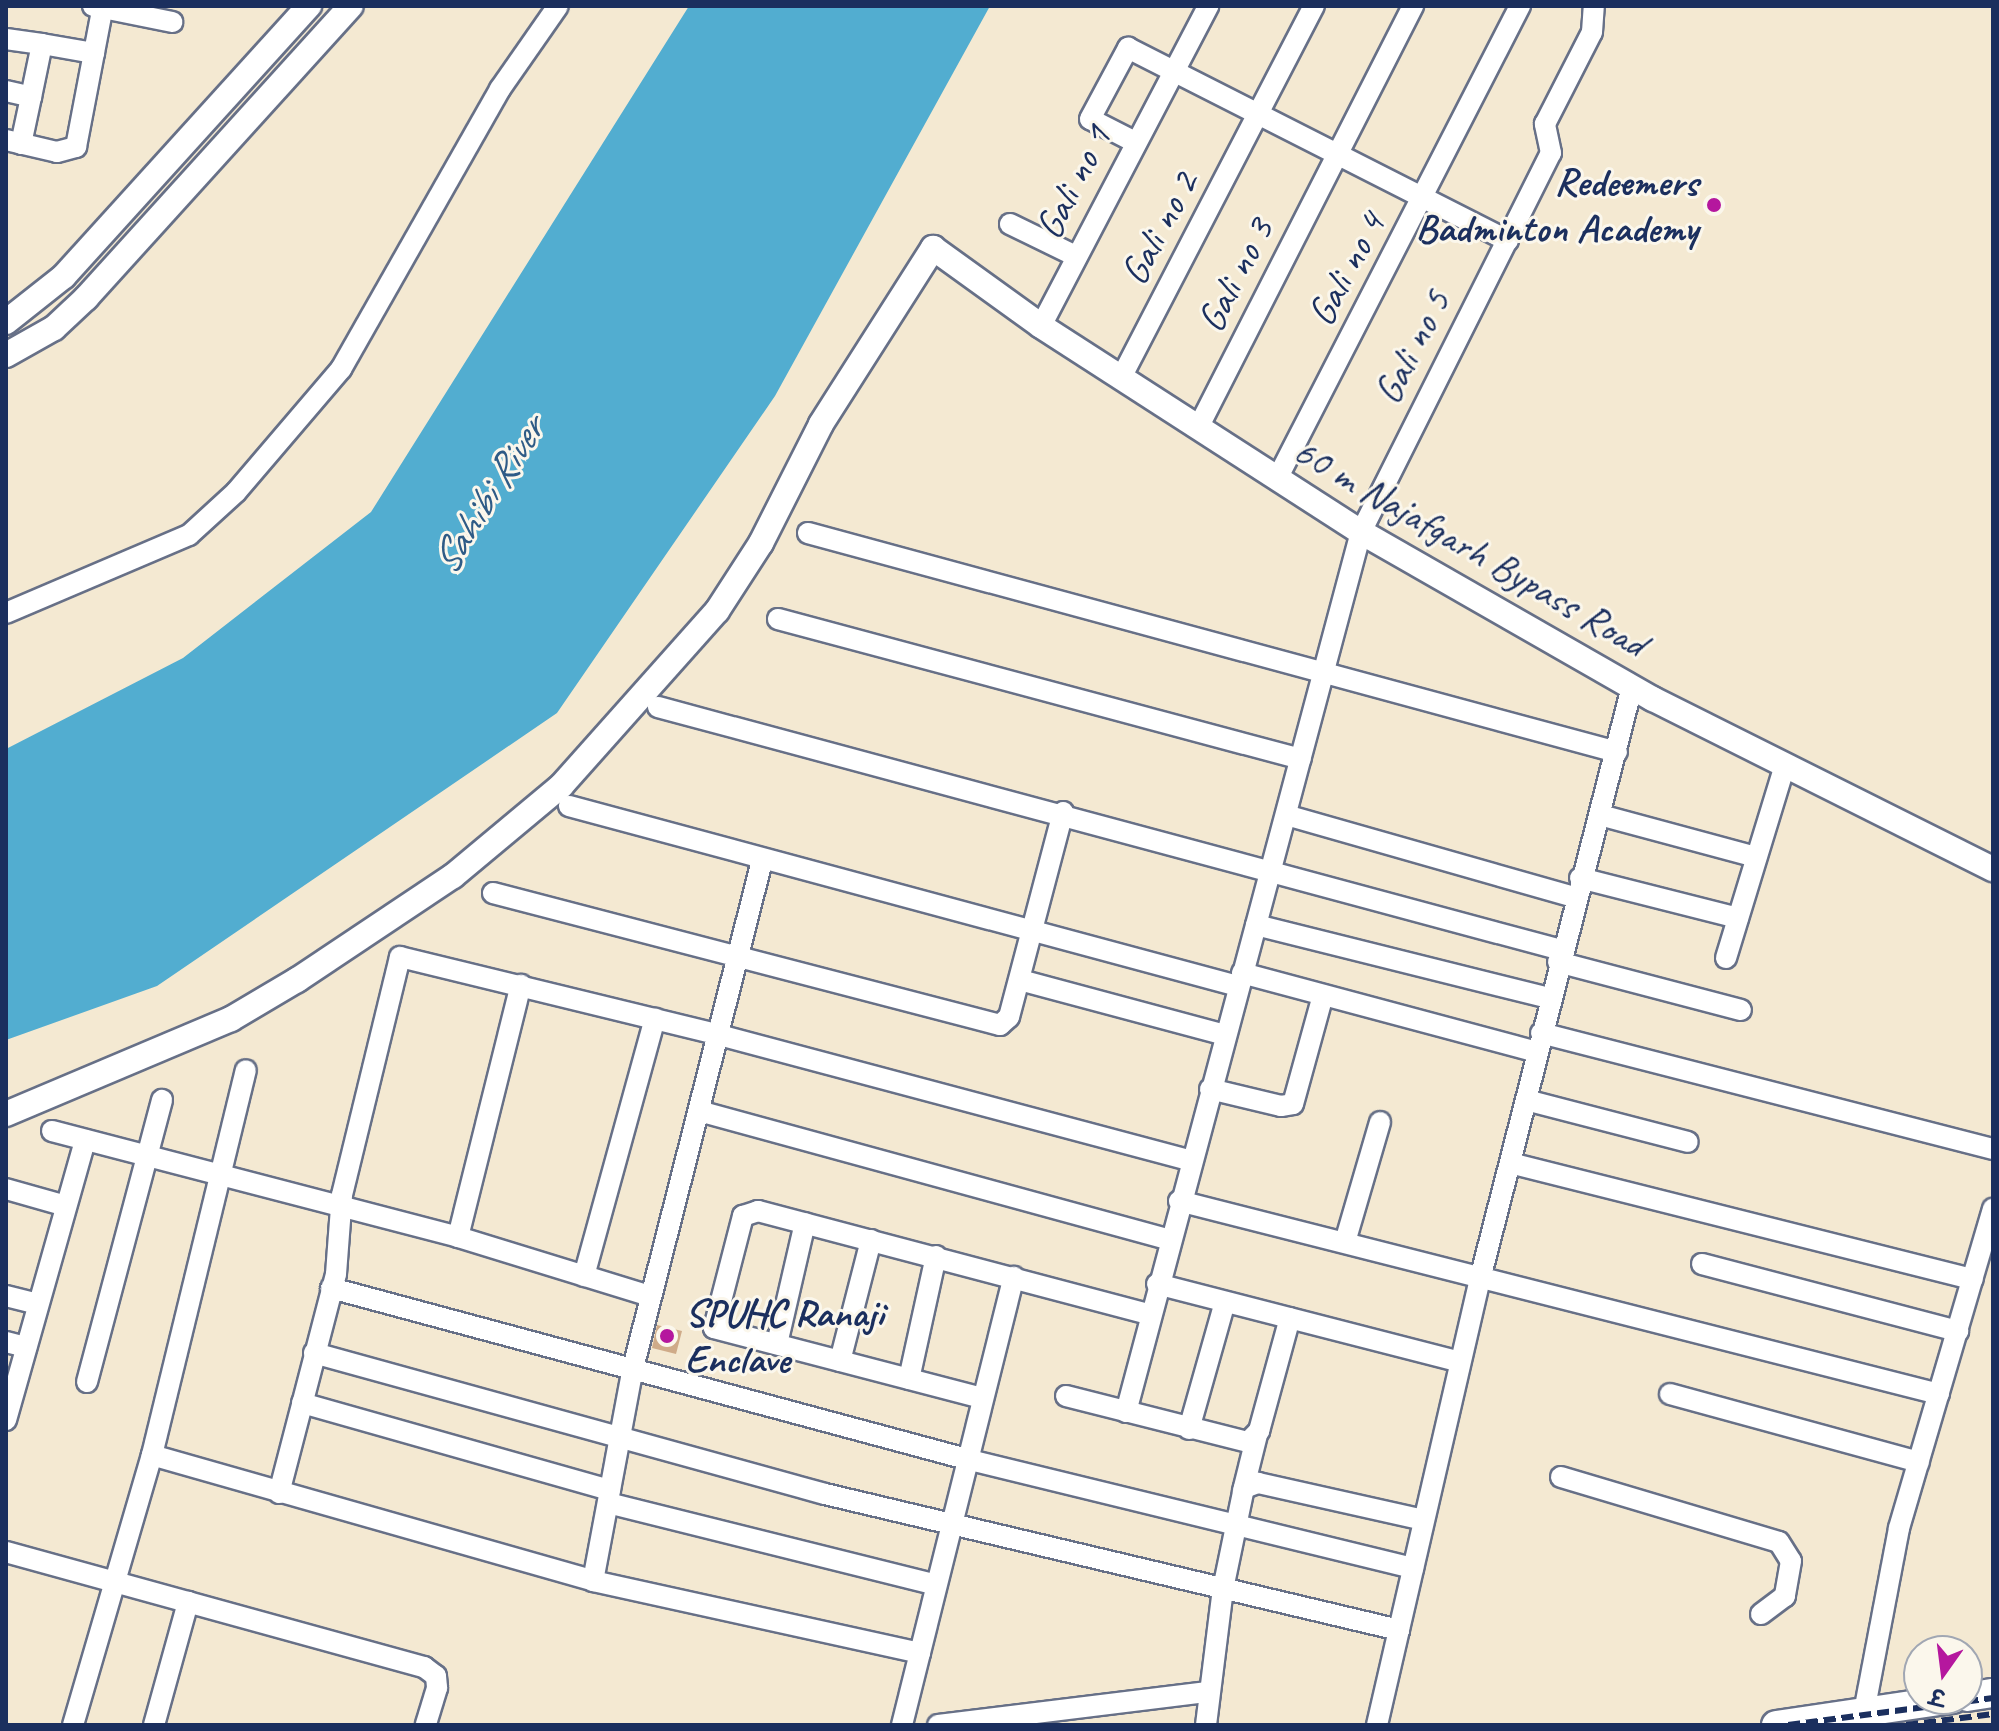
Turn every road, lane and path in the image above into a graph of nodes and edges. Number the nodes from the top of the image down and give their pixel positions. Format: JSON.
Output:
{"nodes":[{"id":1,"x":309,"y":6,"type":"edge"},
{"id":2,"x":351,"y":6,"type":"edge"},
{"id":3,"x":558,"y":6,"type":"edge"},
{"id":4,"x":1208,"y":6,"type":"edge"},
{"id":5,"x":1314,"y":6,"type":"edge"},
{"id":6,"x":1413,"y":6,"type":"edge"},
{"id":7,"x":1520,"y":6,"type":"edge"},
{"id":8,"x":1594,"y":6,"type":"edge"},
{"id":9,"x":100,"y":7,"type":"edge"},
{"id":10,"x":172,"y":22,"type":"dead end"},
{"id":11,"x":6,"y":39,"type":"edge"},
{"id":12,"x":42,"y":44,"type":"junction"},
{"id":13,"x":94,"y":53,"type":"junction"},
{"id":14,"x":1171,"y":72,"type":"junction"},
{"id":15,"x":6,"y":91,"type":"edge"},
{"id":16,"x":31,"y":97,"type":"junction"},
{"id":17,"x":1259,"y":115,"type":"junction"},
{"id":18,"x":1133,"y":141,"type":"junction"},
{"id":19,"x":14,"y":142,"type":"edge"},
{"id":20,"x":1336,"y":153,"type":"junction"},
{"id":21,"x":1424,"y":198,"type":"junction"},
{"id":22,"x":1010,"y":224,"type":"dead end"},
{"id":23,"x":1508,"y":241,"type":"junction"},
{"id":24,"x":1076,"y":256,"type":"junction"},
{"id":25,"x":6,"y":322,"type":"edge"},
{"id":26,"x":1041,"y":326,"type":"junction"},
{"id":27,"x":6,"y":355,"type":"edge"},
{"id":28,"x":1122,"y":376,"type":"junction"},
{"id":29,"x":1198,"y":428,"type":"junction"},
{"id":30,"x":1277,"y":479,"type":"junction"},
{"id":31,"x":1361,"y":532,"type":"junction"},
{"id":32,"x":808,"y":533,"type":"dead end"},
{"id":33,"x":6,"y":613,"type":"edge"},
{"id":34,"x":778,"y":619,"type":"dead end"},
{"id":35,"x":1324,"y":674,"type":"junction"},
{"id":36,"x":1632,"y":687,"type":"junction"},
{"id":37,"x":658,"y":707,"type":"dead end"},
{"id":38,"x":1617,"y":752,"type":"junction"},
{"id":39,"x":1301,"y":759,"type":"junction"},
{"id":40,"x":1784,"y":768,"type":"junction"},
{"id":41,"x":569,"y":806,"type":"dead end"},
{"id":42,"x":1063,"y":812,"type":"junction"},
{"id":43,"x":1286,"y":815,"type":"junction"},
{"id":44,"x":1600,"y":815,"type":"junction"},
{"id":45,"x":1756,"y":857,"type":"junction"},
{"id":46,"x":762,"y":861,"type":"junction"},
{"id":47,"x":1993,"y":869,"type":"edge"},
{"id":48,"x":1271,"y":871,"type":"junction"},
{"id":49,"x":1577,"y":888,"type":"junction"},
{"id":50,"x":493,"y":893,"type":"dead end"},
{"id":51,"x":1738,"y":918,"type":"junction"},
{"id":52,"x":1256,"y":925,"type":"junction"},
{"id":53,"x":1031,"y":933,"type":"junction"},
{"id":54,"x":1560,"y":956,"type":"junction"},
{"id":55,"x":1726,"y":958,"type":"dead end"},
{"id":56,"x":737,"y":959,"type":"junction"},
{"id":57,"x":1020,"y":980,"type":"junction"},
{"id":58,"x":1240,"y":980,"type":"junction"},
{"id":59,"x":521,"y":985,"type":"junction"},
{"id":60,"x":1323,"y":995,"type":"junction"},
{"id":61,"x":1549,"y":998,"type":"junction"},
{"id":62,"x":1741,"y":1010,"type":"dead end"},
{"id":63,"x":655,"y":1019,"type":"junction"},
{"id":64,"x":719,"y":1035,"type":"junction"},
{"id":65,"x":1225,"y":1035,"type":"junction"},
{"id":66,"x":1539,"y":1043,"type":"junction"},
{"id":67,"x":246,"y":1070,"type":"dead end"},
{"id":68,"x":1210,"y":1089,"type":"junction"},
{"id":69,"x":162,"y":1100,"type":"dead end"},
{"id":70,"x":1526,"y":1100,"type":"junction"},
{"id":71,"x":699,"y":1111,"type":"junction"},
{"id":72,"x":6,"y":1114,"type":"edge"},
{"id":73,"x":1380,"y":1122,"type":"dead end"},
{"id":74,"x":52,"y":1131,"type":"dead end"},
{"id":75,"x":85,"y":1140,"type":"junction"},
{"id":76,"x":1688,"y":1142,"type":"dead end"},
{"id":77,"x":1993,"y":1149,"type":"edge"},
{"id":78,"x":148,"y":1153,"type":"junction"},
{"id":79,"x":1190,"y":1160,"type":"junction"},
{"id":80,"x":1510,"y":1163,"type":"junction"},
{"id":81,"x":221,"y":1175,"type":"junction"},
{"id":82,"x":6,"y":1189,"type":"edge"},
{"id":83,"x":1179,"y":1201,"type":"junction"},
{"id":84,"x":66,"y":1206,"type":"junction"},
{"id":85,"x":341,"y":1207,"type":"junction"},
{"id":86,"x":1993,"y":1209,"type":"edge"},
{"id":87,"x":805,"y":1223,"type":"junction"},
{"id":88,"x":458,"y":1237,"type":"junction"},
{"id":89,"x":1168,"y":1239,"type":"junction"},
{"id":90,"x":871,"y":1240,"type":"junction"},
{"id":91,"x":1345,"y":1242,"type":"junction"},
{"id":92,"x":936,"y":1256,"type":"junction"},
{"id":93,"x":1702,"y":1264,"type":"dead end"},
{"id":94,"x":1481,"y":1275,"type":"junction"},
{"id":95,"x":584,"y":1276,"type":"junction"},
{"id":96,"x":1014,"y":1277,"type":"junction"},
{"id":97,"x":1973,"y":1279,"type":"junction"},
{"id":98,"x":1157,"y":1284,"type":"junction"},
{"id":99,"x":331,"y":1288,"type":"junction"},
{"id":100,"x":6,"y":1296,"type":"edge"},
{"id":101,"x":650,"y":1296,"type":"junction"},
{"id":102,"x":1225,"y":1302,"type":"junction"},
{"id":103,"x":38,"y":1304,"type":"junction"},
{"id":104,"x":1149,"y":1314,"type":"junction"},
{"id":105,"x":1290,"y":1318,"type":"junction"},
{"id":106,"x":1958,"y":1331,"type":"junction"},
{"id":107,"x":777,"y":1344,"type":"junction"},
{"id":108,"x":16,"y":1345,"type":"edge"},
{"id":109,"x":314,"y":1353,"type":"junction"},
{"id":110,"x":840,"y":1361,"type":"junction"},
{"id":111,"x":1460,"y":1362,"type":"junction"},
{"id":112,"x":632,"y":1372,"type":"junction"},
{"id":113,"x":909,"y":1379,"type":"junction"},
{"id":114,"x":87,"y":1382,"type":"dead end"},
{"id":115,"x":1670,"y":1394,"type":"dead end"},
{"id":116,"x":1939,"y":1394,"type":"junction"},
{"id":117,"x":1066,"y":1396,"type":"dead end"},
{"id":118,"x":982,"y":1398,"type":"junction"},
{"id":119,"x":302,"y":1403,"type":"junction"},
{"id":120,"x":1126,"y":1412,"type":"junction"},
{"id":121,"x":6,"y":1420,"type":"edge"},
{"id":122,"x":1189,"y":1429,"type":"junction"},
{"id":123,"x":1257,"y":1435,"type":"junction"},
{"id":124,"x":620,"y":1437,"type":"junction"},
{"id":125,"x":152,"y":1455,"type":"junction"},
{"id":126,"x":967,"y":1459,"type":"junction"},
{"id":127,"x":1919,"y":1462,"type":"junction"},
{"id":128,"x":1561,"y":1477,"type":"dead end"},
{"id":129,"x":1243,"y":1491,"type":"junction"},
{"id":130,"x":279,"y":1493,"type":"junction"},
{"id":131,"x":609,"y":1496,"type":"junction"},
{"id":132,"x":1423,"y":1520,"type":"junction"},
{"id":133,"x":1237,"y":1523,"type":"junction"},
{"id":134,"x":949,"y":1525,"type":"junction"},
{"id":135,"x":6,"y":1552,"type":"edge"},
{"id":136,"x":1413,"y":1568,"type":"junction"},
{"id":137,"x":593,"y":1581,"type":"junction"},
{"id":138,"x":117,"y":1582,"type":"junction"},
{"id":139,"x":936,"y":1585,"type":"junction"},
{"id":140,"x":1223,"y":1589,"type":"junction"},
{"id":141,"x":188,"y":1602,"type":"junction"},
{"id":142,"x":1761,"y":1614,"type":"dead end"},
{"id":143,"x":1399,"y":1630,"type":"junction"},
{"id":144,"x":920,"y":1653,"type":"junction"},
{"id":145,"x":1208,"y":1692,"type":"junction"},
{"id":146,"x":1903,"y":1706,"type":"edge"},
{"id":147,"x":1864,"y":1712,"type":"junction"},
{"id":148,"x":73,"y":1725,"type":"edge"},
{"id":149,"x":154,"y":1725,"type":"edge"},
{"id":150,"x":426,"y":1725,"type":"edge"},
{"id":151,"x":902,"y":1725,"type":"edge"},
{"id":152,"x":938,"y":1725,"type":"edge"},
{"id":153,"x":1206,"y":1725,"type":"edge"},
{"id":154,"x":1377,"y":1725,"type":"edge"},
{"id":155,"x":1776,"y":1725,"type":"edge"}],
"edges":[{"from":1,"to":25,"type":"street"},
{"from":2,"to":27,"type":"street"},
{"from":3,"to":33,"type":"street"},
{"from":4,"to":14,"type":"street","name":"Gali no 1"},
{"from":5,"to":17,"type":"street","name":"Gali no 2"},
{"from":6,"to":20,"type":"street","name":"Gali no 3"},
{"from":7,"to":21,"type":"street","name":"Gali no 4"},
{"from":8,"to":23,"type":"street","name":"Gali no 5"},
{"from":9,"to":10,"type":"street"},
{"from":9,"to":13,"type":"street"},
{"from":11,"to":12,"type":"street"},
{"from":12,"to":13,"type":"street"},
{"from":12,"to":16,"type":"street"},
{"from":13,"to":19,"type":"street"},
{"from":14,"to":17,"type":"street"},
{"from":14,"to":18,"type":"street","name":"Gali no 1"},
{"from":14,"to":18,"type":"street"},
{"from":15,"to":16,"type":"street"},
{"from":16,"to":19,"type":"street"},
{"from":17,"to":20,"type":"street"},
{"from":17,"to":28,"type":"street","name":"Gali no 2"},
{"from":18,"to":24,"type":"street","name":"Gali no 1"},
{"from":20,"to":21,"type":"street"},
{"from":20,"to":29,"type":"street","name":"Gali no 3"},
{"from":21,"to":23,"type":"street"},
{"from":21,"to":30,"type":"street","name":"Gali no 4"},
{"from":22,"to":24,"type":"street","name":"Gali no 1"},
{"from":23,"to":31,"type":"street","name":"Gali no 5"},
{"from":24,"to":26,"type":"street","name":"Gali no 1"},
{"from":26,"to":28,"type":"street","name":"60 m Najafgarh Bypass Road"},
{"from":26,"to":72,"type":"street","name":"60 m Najafgarh Bypass Road"},
{"from":28,"to":29,"type":"street","name":"60 m Najafgarh Bypass Road"},
{"from":29,"to":30,"type":"street","name":"60 m Najafgarh Bypass Road"},
{"from":30,"to":31,"type":"street","name":"60 m Najafgarh Bypass Road"},
{"from":31,"to":35,"type":"street","name":"Gali no 5"},
{"from":31,"to":36,"type":"street","name":"60 m Najafgarh Bypass Road"},
{"from":32,"to":35,"type":"street"},
{"from":34,"to":39,"type":"street"},
{"from":35,"to":38,"type":"street"},
{"from":35,"to":39,"type":"street","name":"Gali no 5"},
{"from":36,"to":38,"type":"street"},
{"from":36,"to":40,"type":"street","name":"60 m Najafgarh Bypass Road"},
{"from":37,"to":42,"type":"street"},
{"from":38,"to":44,"type":"street"},
{"from":39,"to":43,"type":"street","name":"Gali no 5"},
{"from":40,"to":45,"type":"street"},
{"from":40,"to":47,"type":"street","name":"60 m Najafgarh Bypass Road"},
{"from":41,"to":46,"type":"street"},
{"from":42,"to":48,"type":"street"},
{"from":42,"to":53,"type":"street"},
{"from":43,"to":48,"type":"street","name":"Gali no 5"},
{"from":43,"to":49,"type":"street"},
{"from":44,"to":45,"type":"street"},
{"from":44,"to":49,"type":"street"},
{"from":45,"to":51,"type":"street"},
{"from":46,"to":53,"type":"street"},
{"from":46,"to":56,"type":"street"},
{"from":48,"to":52,"type":"street","name":"Gali no 5"},
{"from":48,"to":54,"type":"street"},
{"from":49,"to":51,"type":"street"},
{"from":49,"to":54,"type":"street"},
{"from":50,"to":56,"type":"street"},
{"from":51,"to":55,"type":"street"},
{"from":52,"to":58,"type":"street","name":"Gali no 5"},
{"from":52,"to":61,"type":"street"},
{"from":53,"to":57,"type":"street"},
{"from":53,"to":58,"type":"street"},
{"from":54,"to":61,"type":"street"},
{"from":54,"to":62,"type":"street"},
{"from":56,"to":57,"type":"street"},
{"from":56,"to":64,"type":"street"},
{"from":57,"to":65,"type":"street"},
{"from":58,"to":60,"type":"street"},
{"from":58,"to":65,"type":"street","name":"Gali no 5"},
{"from":59,"to":63,"type":"street"},
{"from":59,"to":85,"type":"street"},
{"from":59,"to":88,"type":"street"},
{"from":60,"to":66,"type":"street"},
{"from":60,"to":68,"type":"street"},
{"from":61,"to":66,"type":"street"},
{"from":63,"to":64,"type":"street"},
{"from":63,"to":95,"type":"street"},
{"from":64,"to":71,"type":"street"},
{"from":64,"to":79,"type":"street"},
{"from":65,"to":68,"type":"street","name":"Gali no 5"},
{"from":66,"to":70,"type":"street"},
{"from":66,"to":77,"type":"street"},
{"from":67,"to":81,"type":"street"},
{"from":68,"to":79,"type":"street","name":"Gali no 5"},
{"from":69,"to":78,"type":"street"},
{"from":70,"to":76,"type":"street"},
{"from":70,"to":80,"type":"street"},
{"from":71,"to":89,"type":"street"},
{"from":71,"to":101,"type":"street"},
{"from":73,"to":91,"type":"street"},
{"from":74,"to":75,"type":"street"},
{"from":75,"to":78,"type":"street"},
{"from":75,"to":84,"type":"street"},
{"from":78,"to":81,"type":"street"},
{"from":78,"to":114,"type":"street"},
{"from":79,"to":83,"type":"street","name":"Gali no 5"},
{"from":80,"to":94,"type":"street"},
{"from":80,"to":97,"type":"street"},
{"from":81,"to":85,"type":"street"},
{"from":81,"to":125,"type":"street"},
{"from":82,"to":84,"type":"street"},
{"from":83,"to":89,"type":"street","name":"Gali no 5"},
{"from":83,"to":91,"type":"street"},
{"from":84,"to":103,"type":"street"},
{"from":85,"to":88,"type":"street"},
{"from":85,"to":99,"type":"street"},
{"from":86,"to":97,"type":"street"},
{"from":87,"to":90,"type":"street"},
{"from":87,"to":107,"type":"street"},
{"from":87,"to":107,"type":"street"},
{"from":88,"to":95,"type":"street"},
{"from":89,"to":98,"type":"street","name":"Gali no 5"},
{"from":90,"to":92,"type":"street"},
{"from":90,"to":110,"type":"street"},
{"from":91,"to":94,"type":"street"},
{"from":92,"to":96,"type":"street"},
{"from":92,"to":113,"type":"street"},
{"from":93,"to":106,"type":"street"},
{"from":94,"to":111,"type":"street"},
{"from":94,"to":116,"type":"street"},
{"from":95,"to":101,"type":"street"},
{"from":96,"to":104,"type":"street"},
{"from":96,"to":118,"type":"street"},
{"from":97,"to":106,"type":"street"},
{"from":98,"to":102,"type":"street"},
{"from":98,"to":104,"type":"street","name":"Gali no 5"},
{"from":99,"to":109,"type":"street"},
{"from":99,"to":112,"type":"street"},
{"from":100,"to":103,"type":"street"},
{"from":101,"to":112,"type":"street"},
{"from":102,"to":105,"type":"street"},
{"from":102,"to":122,"type":"street"},
{"from":103,"to":108,"type":"street"},
{"from":104,"to":120,"type":"street","name":"Gali no 5"},
{"from":105,"to":111,"type":"street"},
{"from":105,"to":123,"type":"street"},
{"from":106,"to":116,"type":"street"},
{"from":107,"to":110,"type":"street"},
{"from":108,"to":121,"type":"street"},
{"from":109,"to":119,"type":"street"},
{"from":109,"to":124,"type":"street"},
{"from":110,"to":113,"type":"street"},
{"from":111,"to":132,"type":"street"},
{"from":112,"to":124,"type":"street"},
{"from":112,"to":126,"type":"street"},
{"from":113,"to":118,"type":"street"},
{"from":115,"to":127,"type":"street"},
{"from":116,"to":127,"type":"street"},
{"from":117,"to":120,"type":"street"},
{"from":118,"to":126,"type":"street"},
{"from":119,"to":130,"type":"street"},
{"from":119,"to":131,"type":"street"},
{"from":120,"to":122,"type":"street"},
{"from":122,"to":123,"type":"street"},
{"from":123,"to":129,"type":"street"},
{"from":124,"to":131,"type":"street"},
{"from":124,"to":134,"type":"street"},
{"from":125,"to":130,"type":"street"},
{"from":125,"to":138,"type":"street"},
{"from":126,"to":133,"type":"street"},
{"from":126,"to":134,"type":"street"},
{"from":127,"to":147,"type":"street"},
{"from":128,"to":142,"type":"street"},
{"from":129,"to":132,"type":"street"},
{"from":129,"to":133,"type":"street"},
{"from":130,"to":137,"type":"street"},
{"from":131,"to":137,"type":"street"},
{"from":131,"to":139,"type":"street"},
{"from":132,"to":136,"type":"street"},
{"from":133,"to":136,"type":"street"},
{"from":133,"to":140,"type":"street"},
{"from":134,"to":139,"type":"street"},
{"from":134,"to":140,"type":"street"},
{"from":135,"to":138,"type":"street"},
{"from":136,"to":143,"type":"street"},
{"from":137,"to":144,"type":"street"},
{"from":138,"to":141,"type":"street"},
{"from":138,"to":148,"type":"street"},
{"from":139,"to":144,"type":"street"},
{"from":140,"to":143,"type":"street"},
{"from":140,"to":145,"type":"street"},
{"from":141,"to":149,"type":"street"},
{"from":141,"to":150,"type":"street"},
{"from":143,"to":154,"type":"street"},
{"from":144,"to":151,"type":"street"},
{"from":145,"to":152,"type":"street"},
{"from":145,"to":153,"type":"street"},
{"from":146,"to":147,"type":"main road"},
{"from":147,"to":155,"type":"main road"}]}
